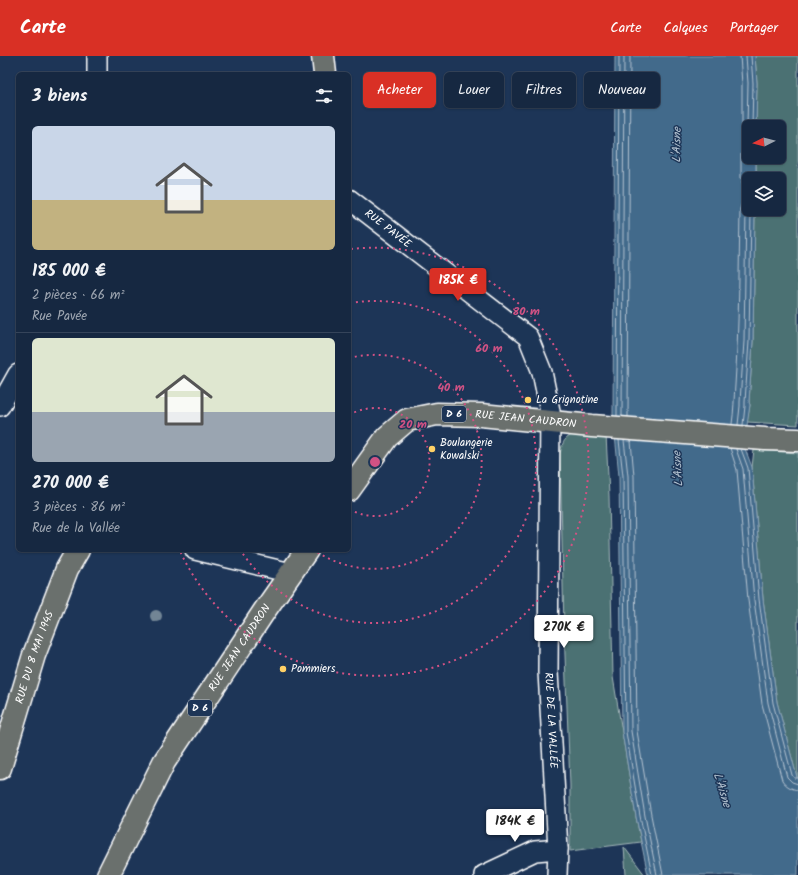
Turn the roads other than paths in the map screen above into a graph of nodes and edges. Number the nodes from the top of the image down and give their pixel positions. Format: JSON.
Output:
{"nodes":[{"id":1,"x":97,"y":56,"type":"edge"},
{"id":2,"x":324,"y":56,"type":"edge"},
{"id":3,"x":97,"y":72,"type":"edge"},
{"id":4,"x":324,"y":72,"type":"edge"},
{"id":5,"x":351,"y":201,"type":"edge"},
{"id":6,"x":16,"y":378,"type":"edge"},
{"id":7,"x":0,"y":406,"type":"edge"},
{"id":8,"x":550,"y":421,"type":"junction"},
{"id":9,"x":798,"y":440,"type":"edge"},
{"id":10,"x":351,"y":487,"type":"edge"},
{"id":11,"x":77,"y":552,"type":"edge"},
{"id":12,"x":203,"y":552,"type":"edge"},
{"id":13,"x":306,"y":552,"type":"edge"},
{"id":14,"x":291,"y":573,"type":"junction"},
{"id":15,"x":0,"y":768,"type":"edge"},
{"id":16,"x":558,"y":849,"type":"junction"},
{"id":17,"x":108,"y":875,"type":"edge"},
{"id":18,"x":484,"y":875,"type":"edge"},
{"id":19,"x":557,"y":875,"type":"edge"}],
"edges":[{"from":1,"to":3,"type":"street"},
{"from":2,"to":4,"type":"main road"},
{"from":5,"to":8,"type":"street","name":"RUE PAVÉE"},
{"from":6,"to":7,"type":"street"},
{"from":8,"to":9,"type":"main road","name":"RUE JEAN CAUDRON","number":"D 6"},
{"from":8,"to":10,"type":"main road","name":"RUE JEAN CAUDRON","number":"D 6"},
{"from":8,"to":16,"type":"street","name":"RUE DE LA VALLÉE"},
{"from":11,"to":15,"type":"main road","name":"RUE DU 8 MAI 1945"},
{"from":12,"to":14,"type":"street"},
{"from":13,"to":14,"type":"main road","name":"RUE JEAN CAUDRON","number":"D 6"},
{"from":14,"to":17,"type":"main road","name":"RUE JEAN CAUDRON","number":"D 6"},
{"from":16,"to":18,"type":"street"},
{"from":16,"to":19,"type":"street","name":"RUE DE LA VALLÉE"}]}
